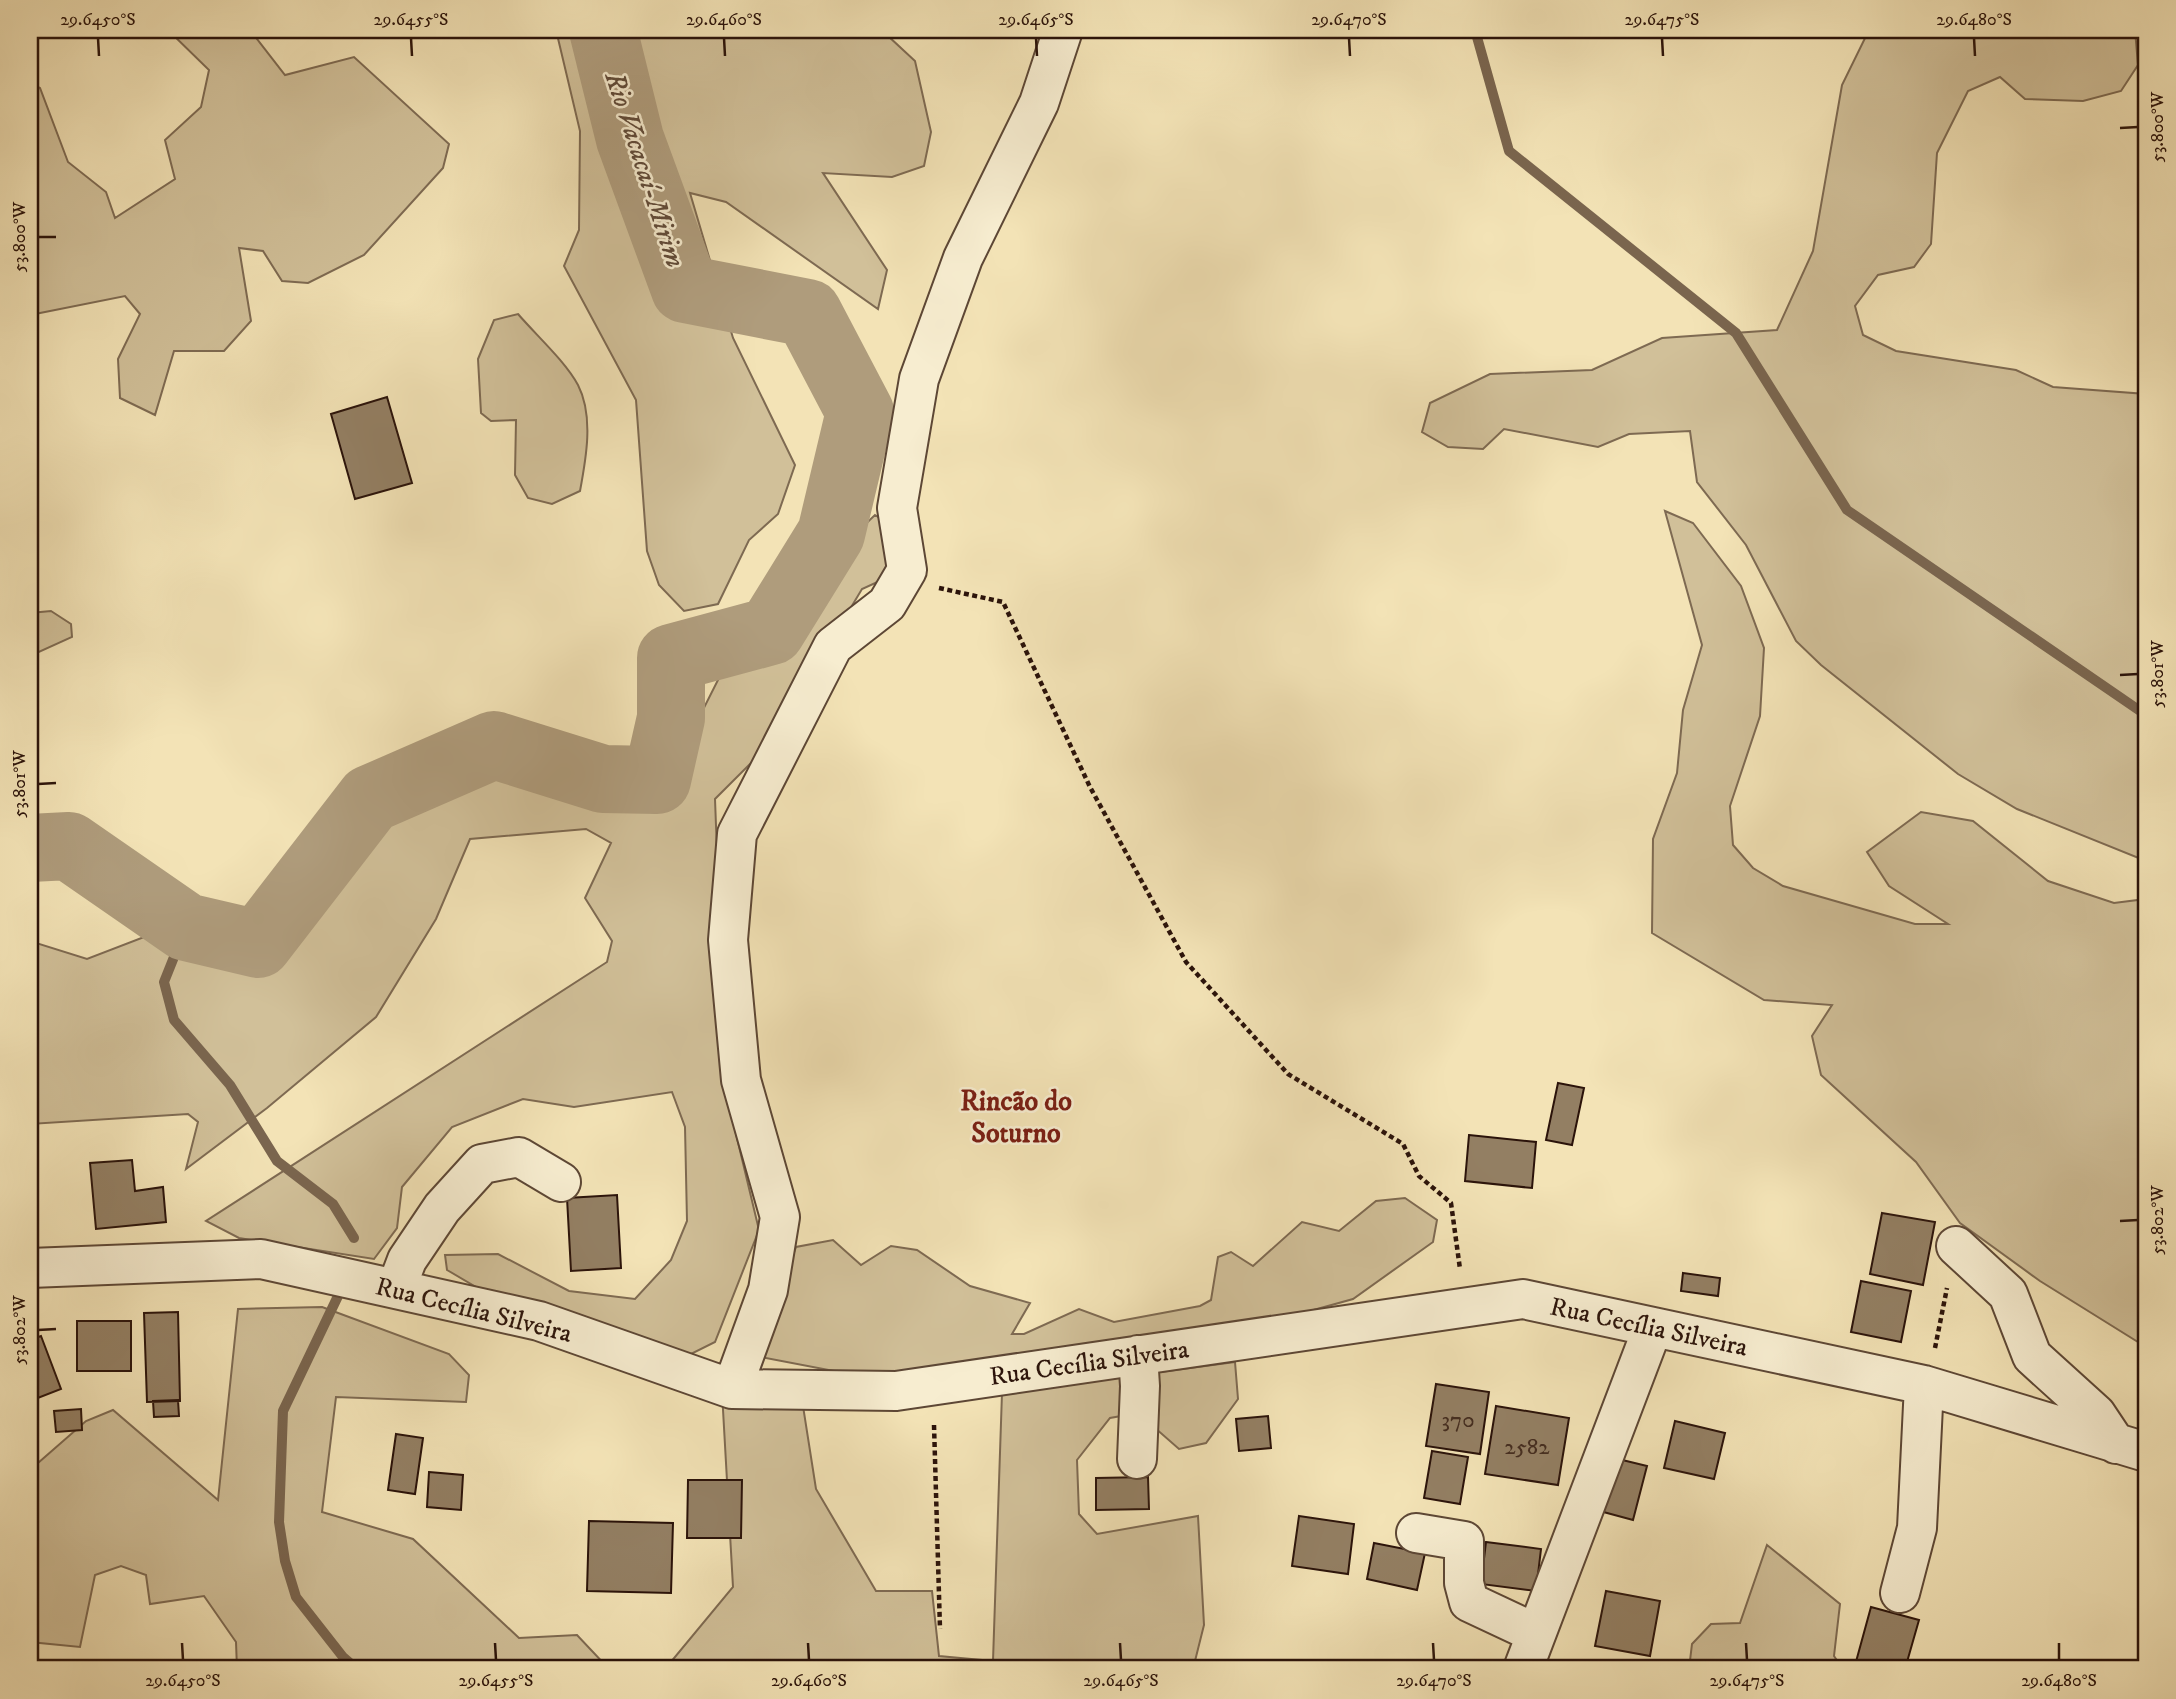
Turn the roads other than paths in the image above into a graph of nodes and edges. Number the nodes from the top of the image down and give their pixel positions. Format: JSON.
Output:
{"nodes":[{"id":1,"x":1063,"y":30,"type":"edge"},
{"id":2,"x":561,"y":1182,"type":"dead end"},
{"id":3,"x":1956,"y":1246,"type":"road end"},
{"id":4,"x":30,"y":1268,"type":"edge"},
{"id":5,"x":396,"y":1289,"type":"junction"},
{"id":6,"x":1653,"y":1327,"type":"junction"},
{"id":7,"x":1138,"y":1355,"type":"junction"},
{"id":8,"x":1924,"y":1385,"type":"junction"},
{"id":9,"x":732,"y":1389,"type":"junction"},
{"id":10,"x":2131,"y":1448,"type":"edge"},
{"id":11,"x":1137,"y":1459,"type":"dead end"},
{"id":12,"x":1416,"y":1533,"type":"dead end"},
{"id":13,"x":1900,"y":1593,"type":"dead end"},
{"id":14,"x":1535,"y":1633,"type":"junction"},
{"id":15,"x":1522,"y":1669,"type":"edge"}],
"edges":[{"from":1,"to":9,"type":"street"},
{"from":2,"to":5,"type":"street"},
{"from":3,"to":10,"type":"street"},
{"from":4,"to":5,"type":"street","name":"Rua Cecília Silveira"},
{"from":5,"to":9,"type":"street","name":"Rua Cecília Silveira"},
{"from":6,"to":7,"type":"street","name":"Rua Cecília Silveira"},
{"from":6,"to":8,"type":"street","name":"Rua Cecília Silveira"},
{"from":6,"to":14,"type":"street"},
{"from":7,"to":9,"type":"street","name":"Rua Cecília Silveira"},
{"from":7,"to":11,"type":"street"},
{"from":8,"to":10,"type":"street","name":"Rua Cecília Silveira"},
{"from":8,"to":13,"type":"street"},
{"from":12,"to":14,"type":"street"},
{"from":14,"to":15,"type":"street"}]}
